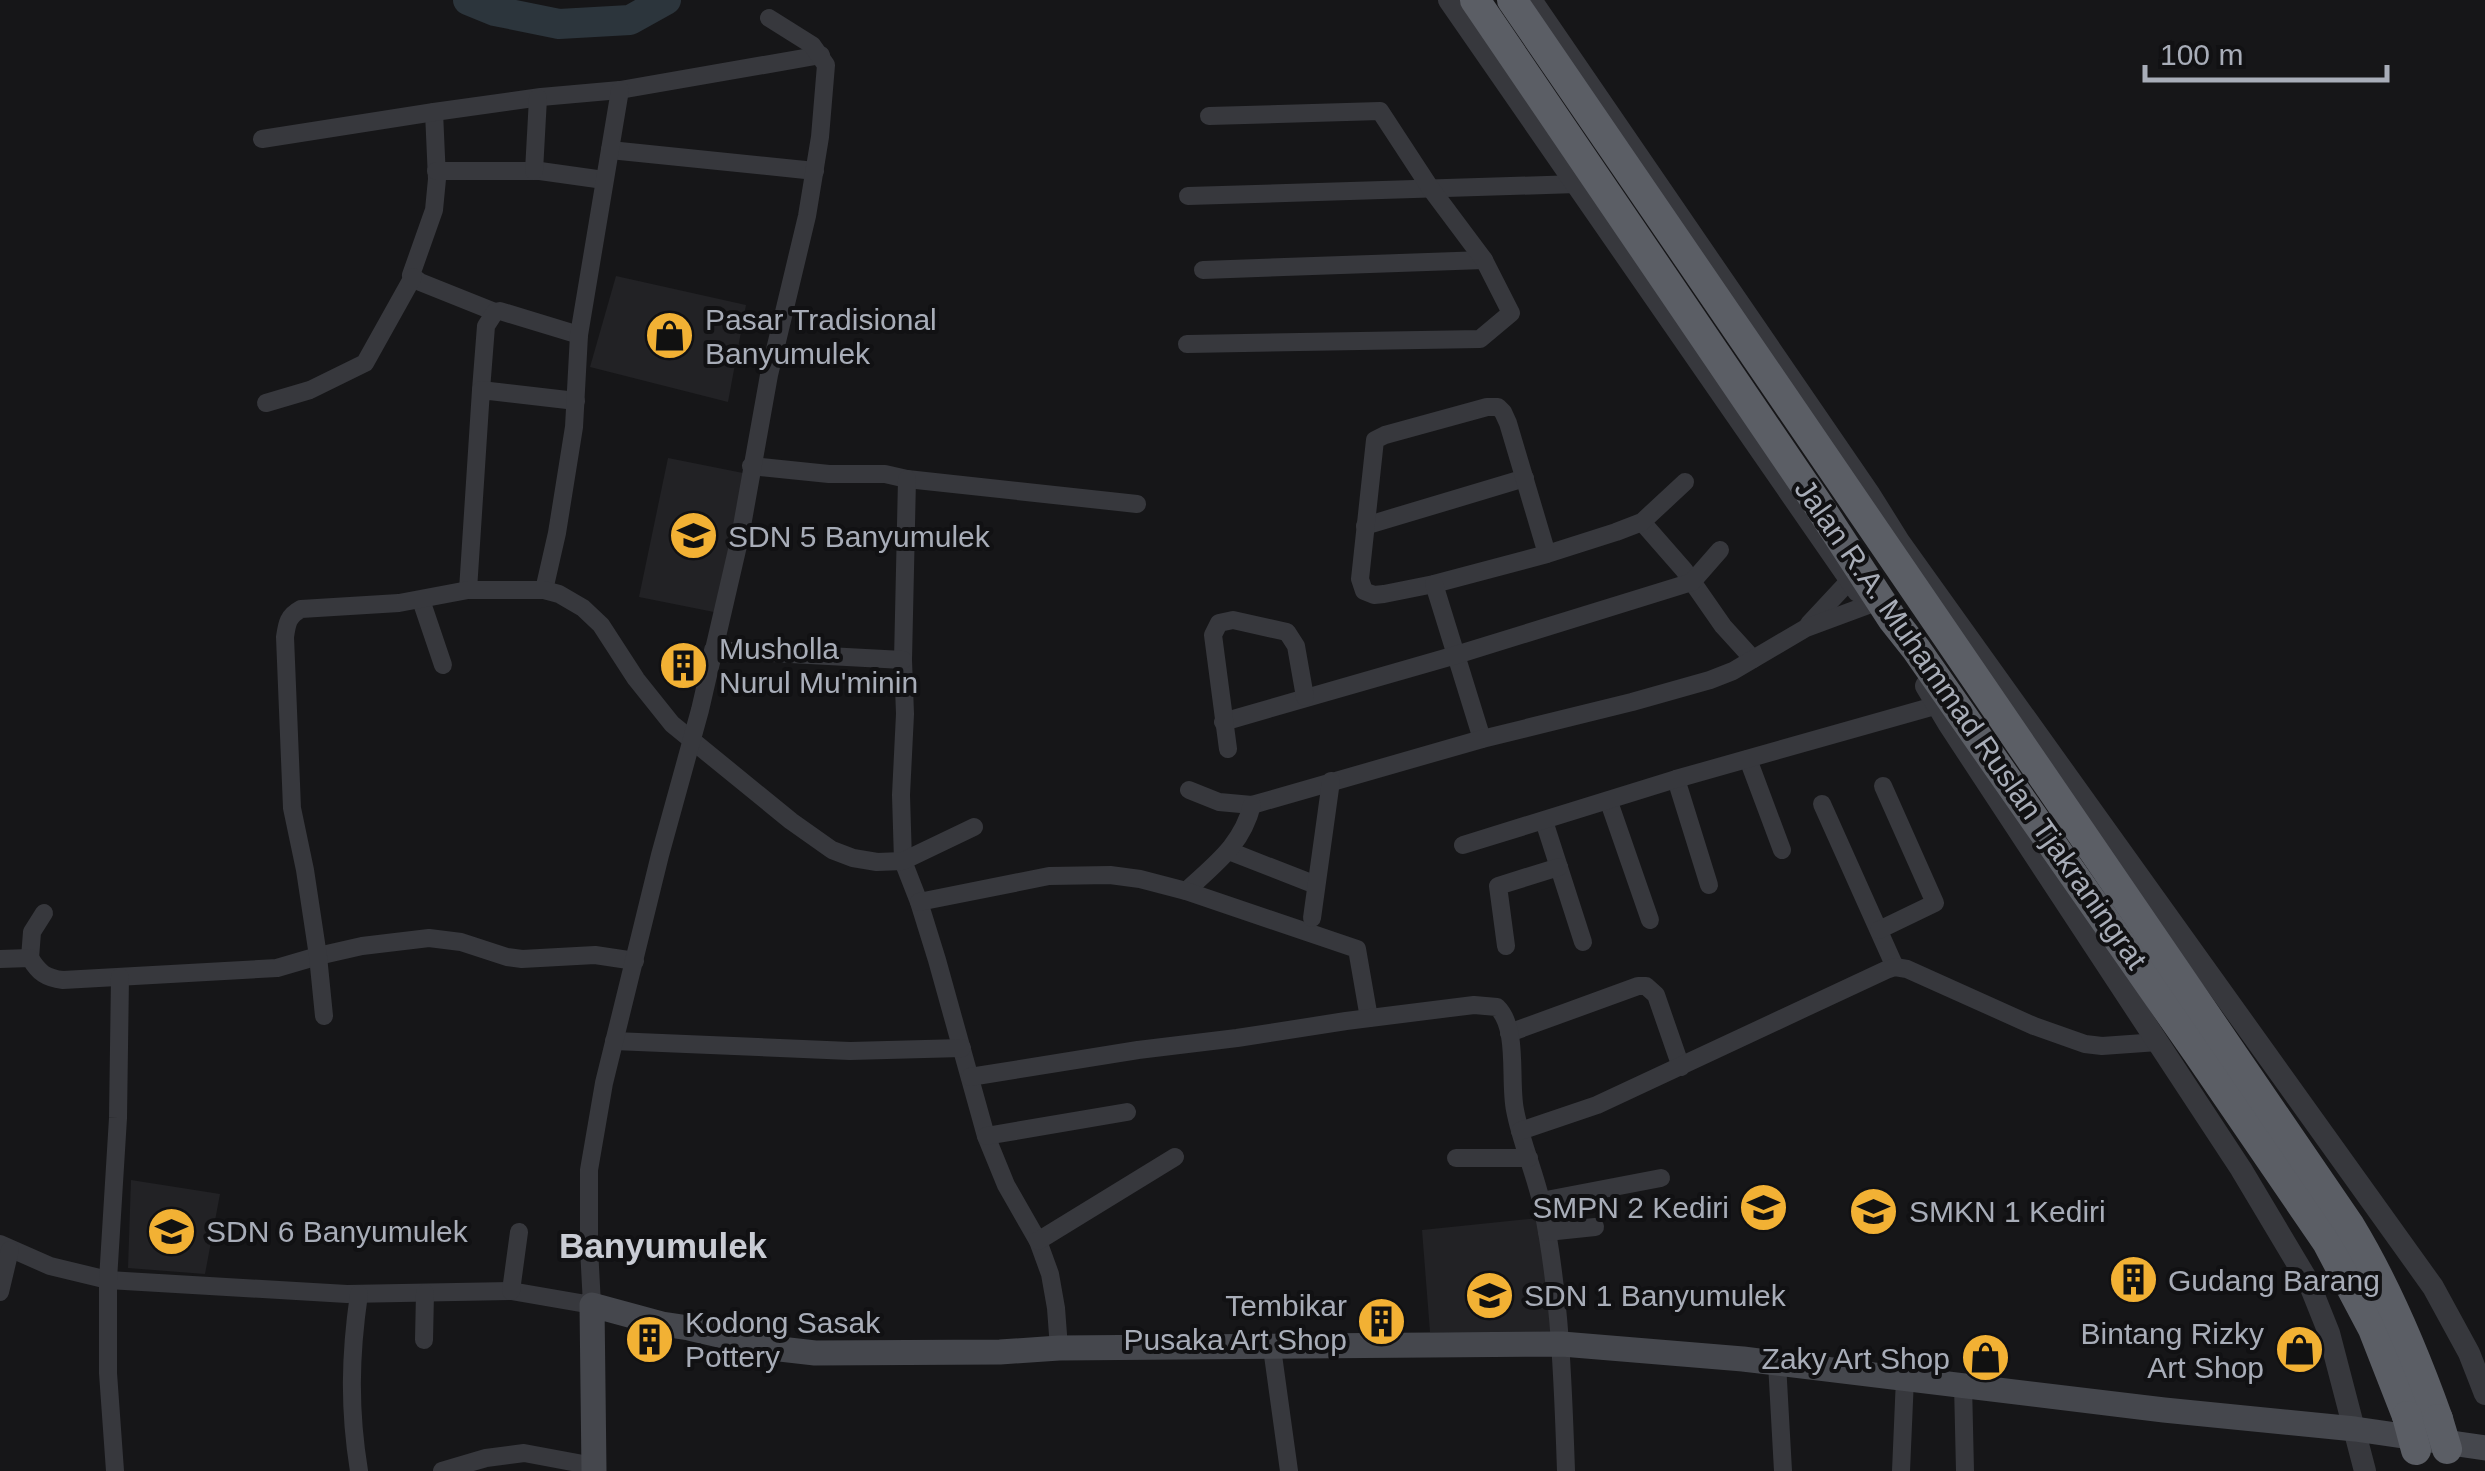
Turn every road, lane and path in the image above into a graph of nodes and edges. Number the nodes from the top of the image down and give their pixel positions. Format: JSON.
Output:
{"nodes":[{"id":1,"x":1449,"y":0,"type":"edge"},
{"id":2,"x":1476,"y":0,"type":"edge"},
{"id":3,"x":1512,"y":0,"type":"edge"},
{"id":4,"x":1531,"y":0,"type":"edge"},
{"id":5,"x":769,"y":18,"type":"dead end"},
{"id":6,"x":820,"y":55,"type":"junction"},
{"id":7,"x":620,"y":90,"type":"junction"},
{"id":8,"x":538,"y":98,"type":"junction"},
{"id":9,"x":434,"y":112,"type":"junction"},
{"id":10,"x":1209,"y":116,"type":"dead end"},
{"id":11,"x":262,"y":139,"type":"dead end"},
{"id":12,"x":610,"y":150,"type":"junction"},
{"id":13,"x":534,"y":171,"type":"junction"},
{"id":14,"x":436,"y":172,"type":"junction"},
{"id":15,"x":815,"y":172,"type":"junction"},
{"id":16,"x":604,"y":180,"type":"junction"},
{"id":17,"x":1576,"y":184,"type":"junction"},
{"id":18,"x":1430,"y":189,"type":"junction"},
{"id":19,"x":1188,"y":196,"type":"dead end"},
{"id":20,"x":1484,"y":260,"type":"junction"},
{"id":21,"x":1203,"y":270,"type":"dead end"},
{"id":22,"x":412,"y":278,"type":"junction"},
{"id":23,"x":494,"y":312,"type":"junction"},
{"id":24,"x":580,"y":335,"type":"junction"},
{"id":25,"x":1187,"y":344,"type":"dead end"},
{"id":26,"x":481,"y":390,"type":"junction"},
{"id":27,"x":576,"y":401,"type":"junction"},
{"id":28,"x":266,"y":403,"type":"dead end"},
{"id":29,"x":752,"y":466,"type":"junction"},
{"id":30,"x":1525,"y":478,"type":"junction"},
{"id":31,"x":907,"y":479,"type":"junction"},
{"id":32,"x":1684,"y":482,"type":"dead end"},
{"id":33,"x":1137,"y":504,"type":"dead end"},
{"id":34,"x":1642,"y":522,"type":"junction"},
{"id":35,"x":1365,"y":526,"type":"junction"},
{"id":36,"x":1900,"y":543,"type":"junction"},
{"id":37,"x":1720,"y":550,"type":"dead end"},
{"id":38,"x":1547,"y":554,"type":"junction"},
{"id":39,"x":1850,"y":580,"type":"junction"},
{"id":40,"x":1692,"y":582,"type":"junction"},
{"id":41,"x":1434,"y":584,"type":"junction"},
{"id":42,"x":1910,"y":586,"type":"junction"},
{"id":43,"x":468,"y":590,"type":"junction"},
{"id":44,"x":544,"y":590,"type":"junction"},
{"id":45,"x":421,"y":600,"type":"junction"},
{"id":46,"x":1881,"y":612,"type":"junction"},
{"id":47,"x":1940,"y":627,"type":"junction"},
{"id":48,"x":1806,"y":628,"type":"junction"},
{"id":49,"x":1916,"y":648,"type":"junction"},
{"id":50,"x":713,"y":650,"type":"junction"},
{"id":51,"x":1456,"y":655,"type":"junction"},
{"id":52,"x":1753,"y":659,"type":"junction"},
{"id":53,"x":903,"y":660,"type":"junction"},
{"id":54,"x":443,"y":664,"type":"dead end"},
{"id":55,"x":1988,"y":666,"type":"junction"},
{"id":56,"x":1305,"y":697,"type":"junction"},
{"id":57,"x":1936,"y":701,"type":"junction"},
{"id":58,"x":1223,"y":722,"type":"junction"},
{"id":59,"x":1482,"y":739,"type":"junction"},
{"id":60,"x":691,"y":741,"type":"junction"},
{"id":61,"x":1228,"y":749,"type":"dead end"},
{"id":62,"x":1748,"y":759,"type":"junction"},
{"id":63,"x":1676,"y":780,"type":"junction"},
{"id":64,"x":1330,"y":781,"type":"junction"},
{"id":65,"x":1883,"y":786,"type":"dead end"},
{"id":66,"x":1189,"y":790,"type":"dead end"},
{"id":67,"x":1608,"y":802,"type":"junction"},
{"id":68,"x":1252,"y":804,"type":"junction"},
{"id":69,"x":1822,"y":804,"type":"dead end"},
{"id":70,"x":1544,"y":821,"type":"junction"},
{"id":71,"x":974,"y":827,"type":"dead end"},
{"id":72,"x":1464,"y":845,"type":"dead end"},
{"id":73,"x":1782,"y":850,"type":"dead end"},
{"id":74,"x":1229,"y":851,"type":"junction"},
{"id":75,"x":903,"y":861,"type":"junction"},
{"id":76,"x":1559,"y":867,"type":"junction"},
{"id":77,"x":1709,"y":884,"type":"dead end"},
{"id":78,"x":1316,"y":885,"type":"junction"},
{"id":79,"x":1186,"y":891,"type":"junction"},
{"id":80,"x":919,"y":902,"type":"junction"},
{"id":81,"x":44,"y":913,"type":"dead end"},
{"id":82,"x":1312,"y":918,"type":"dead end"},
{"id":83,"x":1650,"y":920,"type":"dead end"},
{"id":84,"x":1879,"y":930,"type":"junction"},
{"id":85,"x":1583,"y":942,"type":"dead end"},
{"id":86,"x":1506,"y":946,"type":"dead end"},
{"id":87,"x":318,"y":956,"type":"junction"},
{"id":88,"x":30,"y":958,"type":"junction"},
{"id":89,"x":0,"y":959,"type":"edge"},
{"id":90,"x":635,"y":961,"type":"junction"},
{"id":91,"x":1896,"y":967,"type":"junction"},
{"id":92,"x":120,"y":977,"type":"junction"},
{"id":93,"x":324,"y":1016,"type":"dead end"},
{"id":94,"x":1369,"y":1018,"type":"junction"},
{"id":95,"x":1509,"y":1033,"type":"junction"},
{"id":96,"x":614,"y":1041,"type":"junction"},
{"id":97,"x":2158,"y":1042,"type":"junction"},
{"id":98,"x":962,"y":1048,"type":"junction"},
{"id":99,"x":1682,"y":1067,"type":"junction"},
{"id":100,"x":970,"y":1077,"type":"junction"},
{"id":101,"x":1126,"y":1112,"type":"dead end"},
{"id":102,"x":1520,"y":1131,"type":"junction"},
{"id":103,"x":986,"y":1136,"type":"junction"},
{"id":104,"x":1175,"y":1157,"type":"dead end"},
{"id":105,"x":1456,"y":1158,"type":"dead end"},
{"id":106,"x":1529,"y":1158,"type":"junction"},
{"id":107,"x":1661,"y":1178,"type":"dead end"},
{"id":108,"x":1541,"y":1201,"type":"junction"},
{"id":109,"x":1595,"y":1227,"type":"dead end"},
{"id":110,"x":520,"y":1232,"type":"dead end"},
{"id":111,"x":1547,"y":1232,"type":"junction"},
{"id":112,"x":1038,"y":1240,"type":"junction"},
{"id":113,"x":5,"y":1248,"type":"edge"},
{"id":114,"x":108,"y":1280,"type":"junction"},
{"id":115,"x":0,"y":1292,"type":"edge"},
{"id":116,"x":511,"y":1292,"type":"junction"},
{"id":117,"x":359,"y":1294,"type":"junction"},
{"id":118,"x":426,"y":1294,"type":"junction"},
{"id":119,"x":592,"y":1305,"type":"junction"},
{"id":120,"x":424,"y":1340,"type":"dead end"},
{"id":121,"x":1562,"y":1344,"type":"junction"},
{"id":122,"x":1059,"y":1348,"type":"junction"},
{"id":123,"x":1272,"y":1348,"type":"junction"},
{"id":124,"x":1777,"y":1363,"type":"junction"},
{"id":125,"x":1905,"y":1378,"type":"junction"},
{"id":126,"x":1964,"y":1384,"type":"junction"},
{"id":127,"x":2485,"y":1394,"type":"edge"},
{"id":128,"x":2355,"y":1429,"type":"junction"},
{"id":129,"x":2485,"y":1448,"type":"edge"},
{"id":130,"x":2435,"y":1452,"type":"edge"},
{"id":131,"x":594,"y":1468,"type":"edge"},
{"id":132,"x":115,"y":1471,"type":"edge"},
{"id":133,"x":359,"y":1471,"type":"edge"},
{"id":134,"x":442,"y":1471,"type":"edge"},
{"id":135,"x":1288,"y":1471,"type":"edge"},
{"id":136,"x":1566,"y":1471,"type":"edge"},
{"id":137,"x":1783,"y":1471,"type":"edge"},
{"id":138,"x":1901,"y":1471,"type":"edge"},
{"id":139,"x":1965,"y":1471,"type":"edge"},
{"id":140,"x":2365,"y":1471,"type":"edge"}],
"edges":[{"from":1,"to":17,"type":"street","name":"Jalan R.A. Muhammad Ruslan Tjakraningrat"},
{"from":2,"to":46,"type":"highway","name":"Jalan R.A. Muhammad Ruslan Tjakraningrat"},
{"from":3,"to":42,"type":"highway","name":"Jalan R.A. Muhammad Ruslan Tjakraningrat"},
{"from":4,"to":36,"type":"street","name":"Jalan R.A. Muhammad Ruslan Tjakraningrat"},
{"from":5,"to":6,"type":"street"},
{"from":6,"to":7,"type":"street"},
{"from":6,"to":15,"type":"street"},
{"from":7,"to":8,"type":"street"},
{"from":7,"to":12,"type":"street"},
{"from":8,"to":9,"type":"street"},
{"from":8,"to":13,"type":"street"},
{"from":9,"to":11,"type":"street"},
{"from":9,"to":14,"type":"street"},
{"from":10,"to":18,"type":"street"},
{"from":12,"to":15,"type":"street"},
{"from":12,"to":16,"type":"street"},
{"from":13,"to":14,"type":"street"},
{"from":13,"to":16,"type":"street"},
{"from":14,"to":22,"type":"street"},
{"from":15,"to":29,"type":"street"},
{"from":16,"to":24,"type":"street"},
{"from":17,"to":18,"type":"street"},
{"from":17,"to":39,"type":"street","name":"Jalan R.A. Muhammad Ruslan Tjakraningrat"},
{"from":18,"to":19,"type":"street"},
{"from":18,"to":20,"type":"street"},
{"from":20,"to":21,"type":"street"},
{"from":20,"to":25,"type":"street"},
{"from":22,"to":23,"type":"street"},
{"from":22,"to":28,"type":"street"},
{"from":23,"to":24,"type":"street"},
{"from":23,"to":26,"type":"street"},
{"from":24,"to":27,"type":"street"},
{"from":26,"to":27,"type":"street"},
{"from":26,"to":43,"type":"street"},
{"from":27,"to":44,"type":"street"},
{"from":29,"to":31,"type":"street"},
{"from":29,"to":50,"type":"street"},
{"from":30,"to":35,"type":"street"},
{"from":30,"to":35,"type":"street"},
{"from":30,"to":38,"type":"street"},
{"from":31,"to":33,"type":"street"},
{"from":31,"to":53,"type":"street"},
{"from":32,"to":34,"type":"street"},
{"from":34,"to":38,"type":"street"},
{"from":34,"to":40,"type":"street"},
{"from":35,"to":41,"type":"street"},
{"from":36,"to":42,"type":"highway"},
{"from":36,"to":55,"type":"street","name":"Jalan R.A. Muhammad Ruslan Tjakraningrat"},
{"from":37,"to":40,"type":"street"},
{"from":38,"to":41,"type":"street"},
{"from":39,"to":46,"type":"street","name":"Jalan R.A. Muhammad Ruslan Tjakraningrat"},
{"from":39,"to":48,"type":"street"},
{"from":40,"to":51,"type":"street"},
{"from":40,"to":52,"type":"street"},
{"from":41,"to":51,"type":"street"},
{"from":42,"to":47,"type":"highway","name":"Jalan R.A. Muhammad Ruslan Tjakraningrat"},
{"from":43,"to":44,"type":"street"},
{"from":43,"to":45,"type":"street"},
{"from":44,"to":60,"type":"street"},
{"from":45,"to":54,"type":"street"},
{"from":45,"to":87,"type":"street"},
{"from":46,"to":48,"type":"street"},
{"from":46,"to":49,"type":"highway","name":"Jalan R.A. Muhammad Ruslan Tjakraningrat"},
{"from":46,"to":57,"type":"street","name":"Jalan R.A. Muhammad Ruslan Tjakraningrat"},
{"from":47,"to":55,"type":"highway"},
{"from":47,"to":130,"type":"highway","name":"Jalan R.A. Muhammad Ruslan Tjakraningrat"},
{"from":48,"to":52,"type":"street"},
{"from":49,"to":57,"type":"highway"},
{"from":49,"to":130,"type":"highway","name":"Jalan R.A. Muhammad Ruslan Tjakraningrat","bridge":true},
{"from":50,"to":53,"type":"street"},
{"from":50,"to":60,"type":"street"},
{"from":51,"to":56,"type":"street"},
{"from":51,"to":59,"type":"street"},
{"from":52,"to":59,"type":"street"},
{"from":53,"to":75,"type":"street"},
{"from":55,"to":127,"type":"street","name":"Jalan R.A. Muhammad Ruslan Tjakraningrat"},
{"from":56,"to":58,"type":"street"},
{"from":56,"to":58,"type":"street"},
{"from":57,"to":62,"type":"street"},
{"from":57,"to":97,"type":"street","name":"Jalan R.A. Muhammad Ruslan Tjakraningrat"},
{"from":58,"to":61,"type":"street"},
{"from":59,"to":64,"type":"street"},
{"from":60,"to":75,"type":"street"},
{"from":60,"to":90,"type":"street"},
{"from":62,"to":63,"type":"street"},
{"from":62,"to":73,"type":"street"},
{"from":63,"to":67,"type":"street"},
{"from":63,"to":77,"type":"street"},
{"from":64,"to":68,"type":"street"},
{"from":64,"to":78,"type":"street"},
{"from":65,"to":84,"type":"street"},
{"from":66,"to":68,"type":"street"},
{"from":67,"to":70,"type":"street"},
{"from":67,"to":83,"type":"street"},
{"from":68,"to":74,"type":"street"},
{"from":69,"to":84,"type":"street"},
{"from":70,"to":72,"type":"street"},
{"from":70,"to":76,"type":"street"},
{"from":71,"to":75,"type":"street"},
{"from":74,"to":78,"type":"street"},
{"from":74,"to":79,"type":"street"},
{"from":75,"to":80,"type":"street"},
{"from":76,"to":85,"type":"street"},
{"from":76,"to":86,"type":"street"},
{"from":78,"to":82,"type":"street"},
{"from":79,"to":80,"type":"street"},
{"from":79,"to":94,"type":"street"},
{"from":80,"to":98,"type":"street"},
{"from":81,"to":88,"type":"street"},
{"from":84,"to":91,"type":"street"},
{"from":87,"to":90,"type":"street"},
{"from":87,"to":92,"type":"street"},
{"from":87,"to":93,"type":"street"},
{"from":88,"to":89,"type":"street"},
{"from":88,"to":92,"type":"street"},
{"from":90,"to":96,"type":"street"},
{"from":91,"to":97,"type":"street"},
{"from":91,"to":99,"type":"street"},
{"from":92,"to":114,"type":"street"},
{"from":94,"to":95,"type":"street"},
{"from":94,"to":100,"type":"street"},
{"from":95,"to":99,"type":"street"},
{"from":95,"to":102,"type":"street"},
{"from":96,"to":98,"type":"street"},
{"from":96,"to":119,"type":"street"},
{"from":97,"to":128,"type":"street","name":"Jalan R.A. Muhammad Ruslan Tjakraningrat"},
{"from":98,"to":100,"type":"street"},
{"from":99,"to":102,"type":"street"},
{"from":100,"to":103,"type":"street"},
{"from":101,"to":103,"type":"street"},
{"from":102,"to":106,"type":"street"},
{"from":103,"to":112,"type":"street"},
{"from":104,"to":112,"type":"street"},
{"from":105,"to":106,"type":"street"},
{"from":106,"to":108,"type":"street"},
{"from":107,"to":108,"type":"street"},
{"from":108,"to":111,"type":"street"},
{"from":109,"to":111,"type":"street"},
{"from":110,"to":116,"type":"street"},
{"from":111,"to":121,"type":"street"},
{"from":112,"to":122,"type":"street"},
{"from":113,"to":114,"type":"street"},
{"from":113,"to":115,"type":"street"},
{"from":114,"to":117,"type":"street"},
{"from":114,"to":132,"type":"street"},
{"from":116,"to":118,"type":"street"},
{"from":116,"to":119,"type":"street"},
{"from":117,"to":118,"type":"street"},
{"from":117,"to":133,"type":"street"},
{"from":118,"to":120,"type":"street"},
{"from":119,"to":122,"type":"main road"},
{"from":119,"to":131,"type":"main road"},
{"from":121,"to":123,"type":"main road"},
{"from":121,"to":124,"type":"main road"},
{"from":121,"to":136,"type":"street"},
{"from":122,"to":123,"type":"main road"},
{"from":123,"to":135,"type":"street"},
{"from":124,"to":125,"type":"main road"},
{"from":124,"to":137,"type":"street"},
{"from":125,"to":126,"type":"main road"},
{"from":125,"to":138,"type":"street"},
{"from":126,"to":128,"type":"main road"},
{"from":126,"to":139,"type":"street"},
{"from":128,"to":129,"type":"main road"},
{"from":128,"to":140,"type":"street","name":"Jalan R.A. Muhammad Ruslan Tjakraningrat"},
{"from":131,"to":134,"type":"street"}]}
